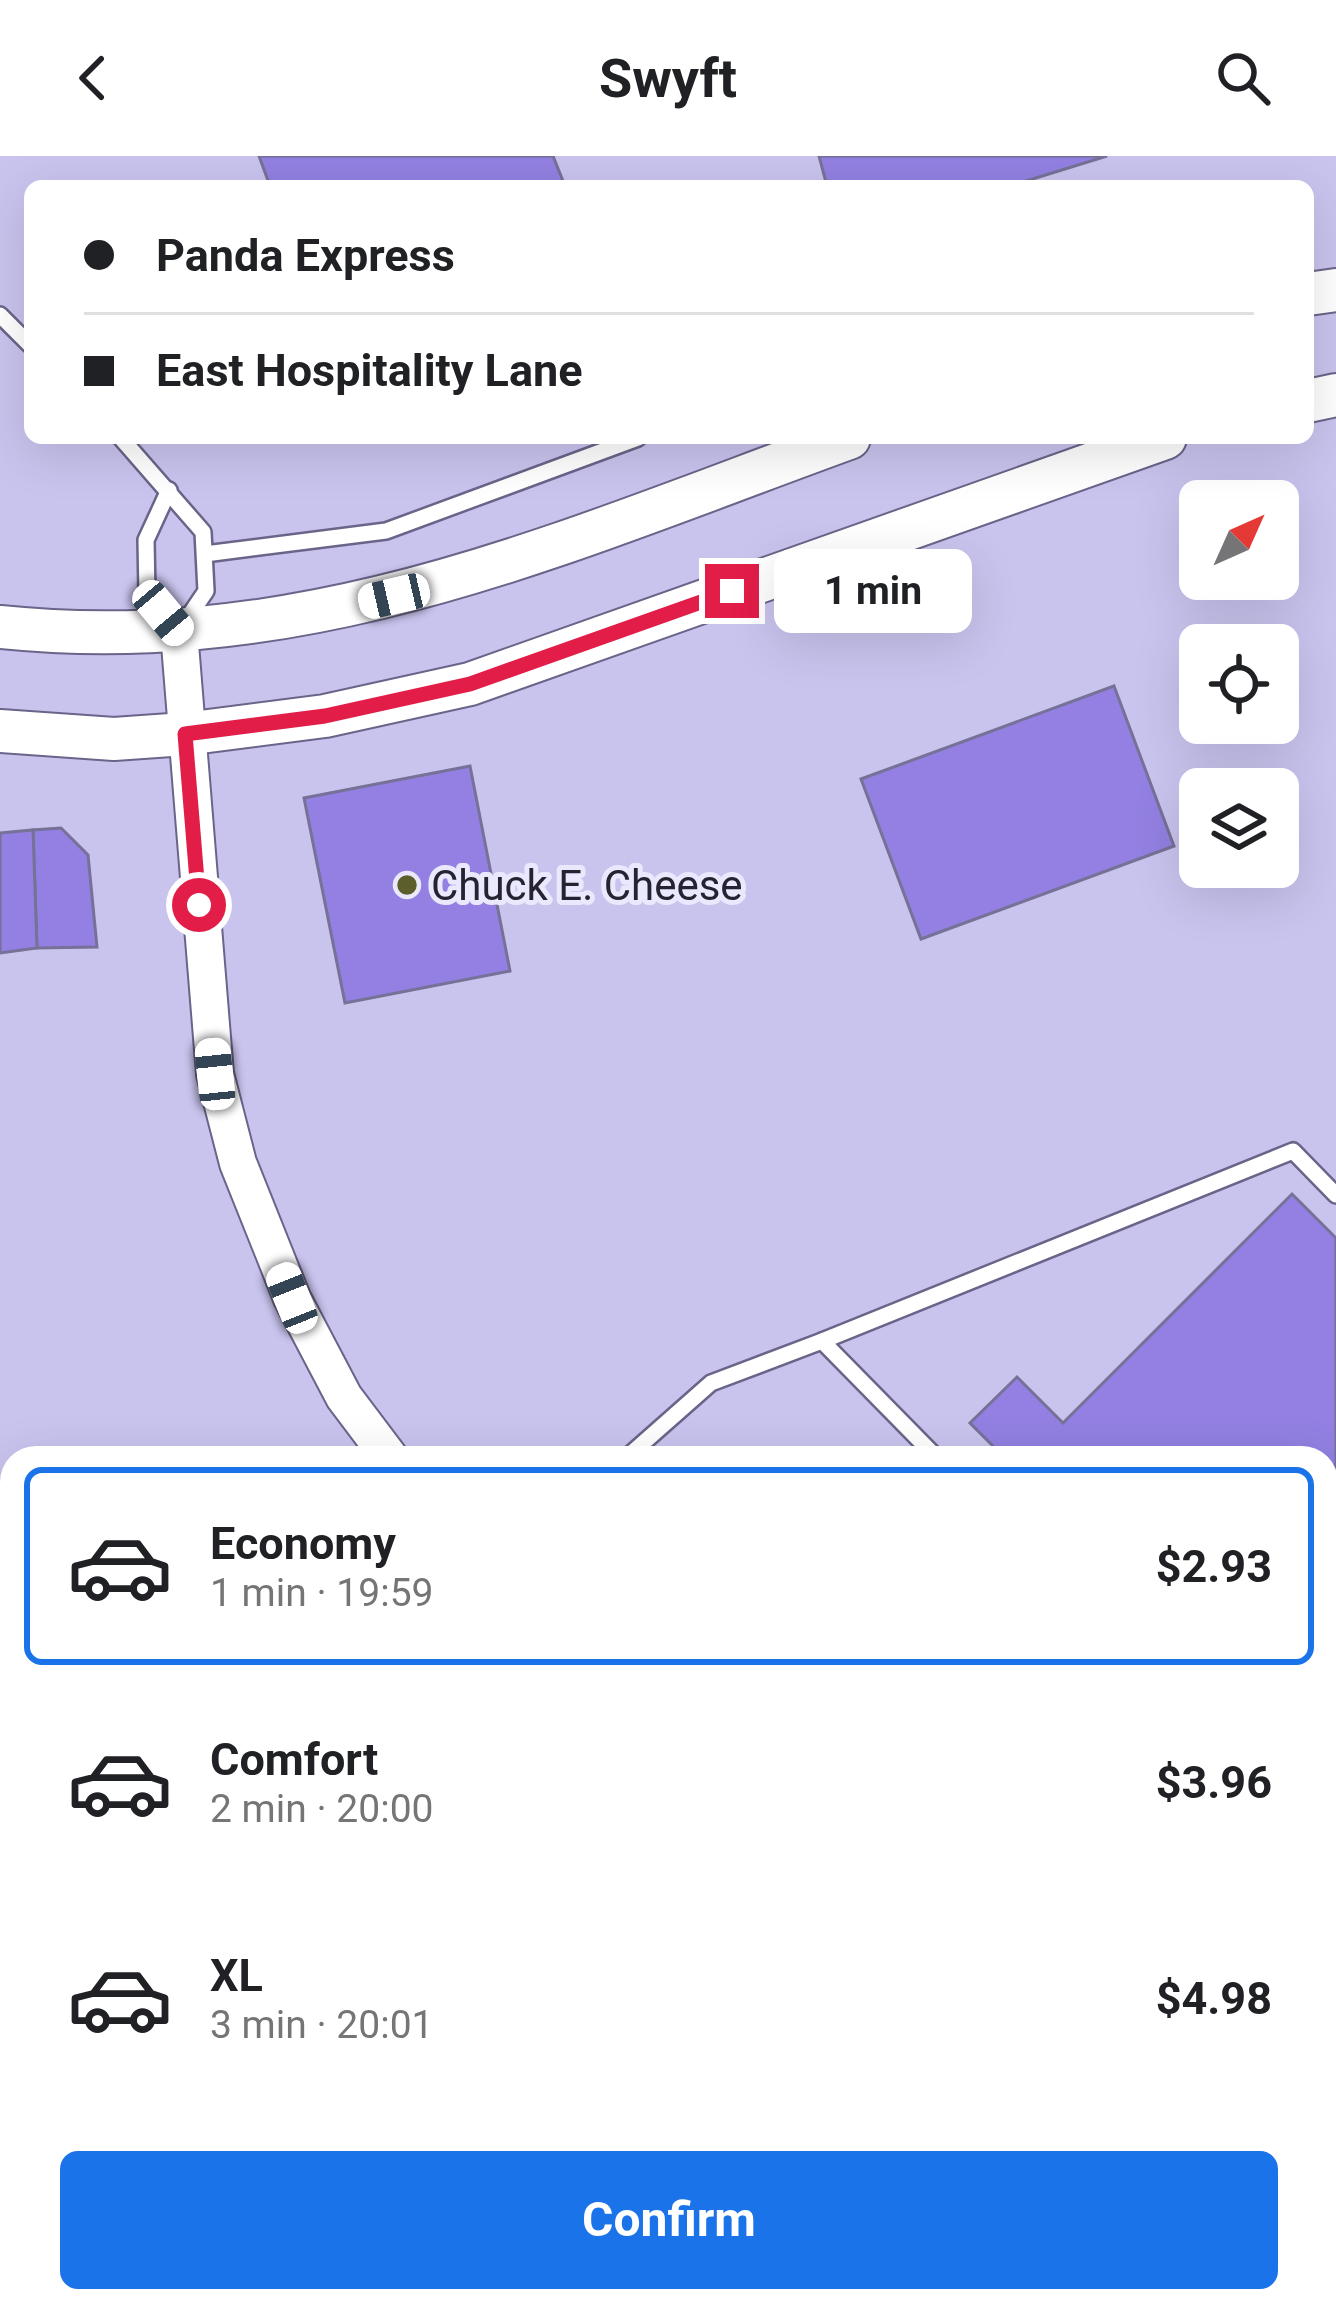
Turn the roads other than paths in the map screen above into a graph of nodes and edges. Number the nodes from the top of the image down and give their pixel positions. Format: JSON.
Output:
{"nodes":[{"id":1,"x":0,"y":315,"type":"edge"},
{"id":2,"x":24,"y":339,"type":"edge"},
{"id":3,"x":127,"y":444,"type":"edge"},
{"id":4,"x":622,"y":444,"type":"edge"},
{"id":5,"x":833,"y":444,"type":"edge"},
{"id":6,"x":1148,"y":444,"type":"edge"},
{"id":7,"x":169,"y":490,"type":"junction"},
{"id":8,"x":205,"y":554,"type":"junction"},
{"id":9,"x":0,"y":627,"type":"edge"},
{"id":10,"x":178,"y":632,"type":"junction"},
{"id":11,"x":0,"y":731,"type":"edge"},
{"id":12,"x":185,"y":734,"type":"junction"},
{"id":13,"x":1336,"y":1196,"type":"edge"},
{"id":14,"x":822,"y":1341,"type":"junction"},
{"id":15,"x":381,"y":1446,"type":"edge"},
{"id":16,"x":639,"y":1446,"type":"edge"},
{"id":17,"x":926,"y":1446,"type":"edge"}],
"edges":[{"from":1,"to":2,"type":"lane"},
{"from":3,"to":7,"type":"lane"},
{"from":4,"to":8,"type":"lane"},
{"from":5,"to":10,"type":"main road"},
{"from":6,"to":12,"type":"main road"},
{"from":7,"to":8,"type":"lane"},
{"from":7,"to":10,"type":"lane"},
{"from":8,"to":10,"type":"lane"},
{"from":9,"to":10,"type":"main road"},
{"from":10,"to":12,"type":"street"},
{"from":11,"to":12,"type":"main road"},
{"from":12,"to":15,"type":"street"},
{"from":13,"to":14,"type":"lane"},
{"from":14,"to":16,"type":"lane"},
{"from":14,"to":17,"type":"lane"}]}
